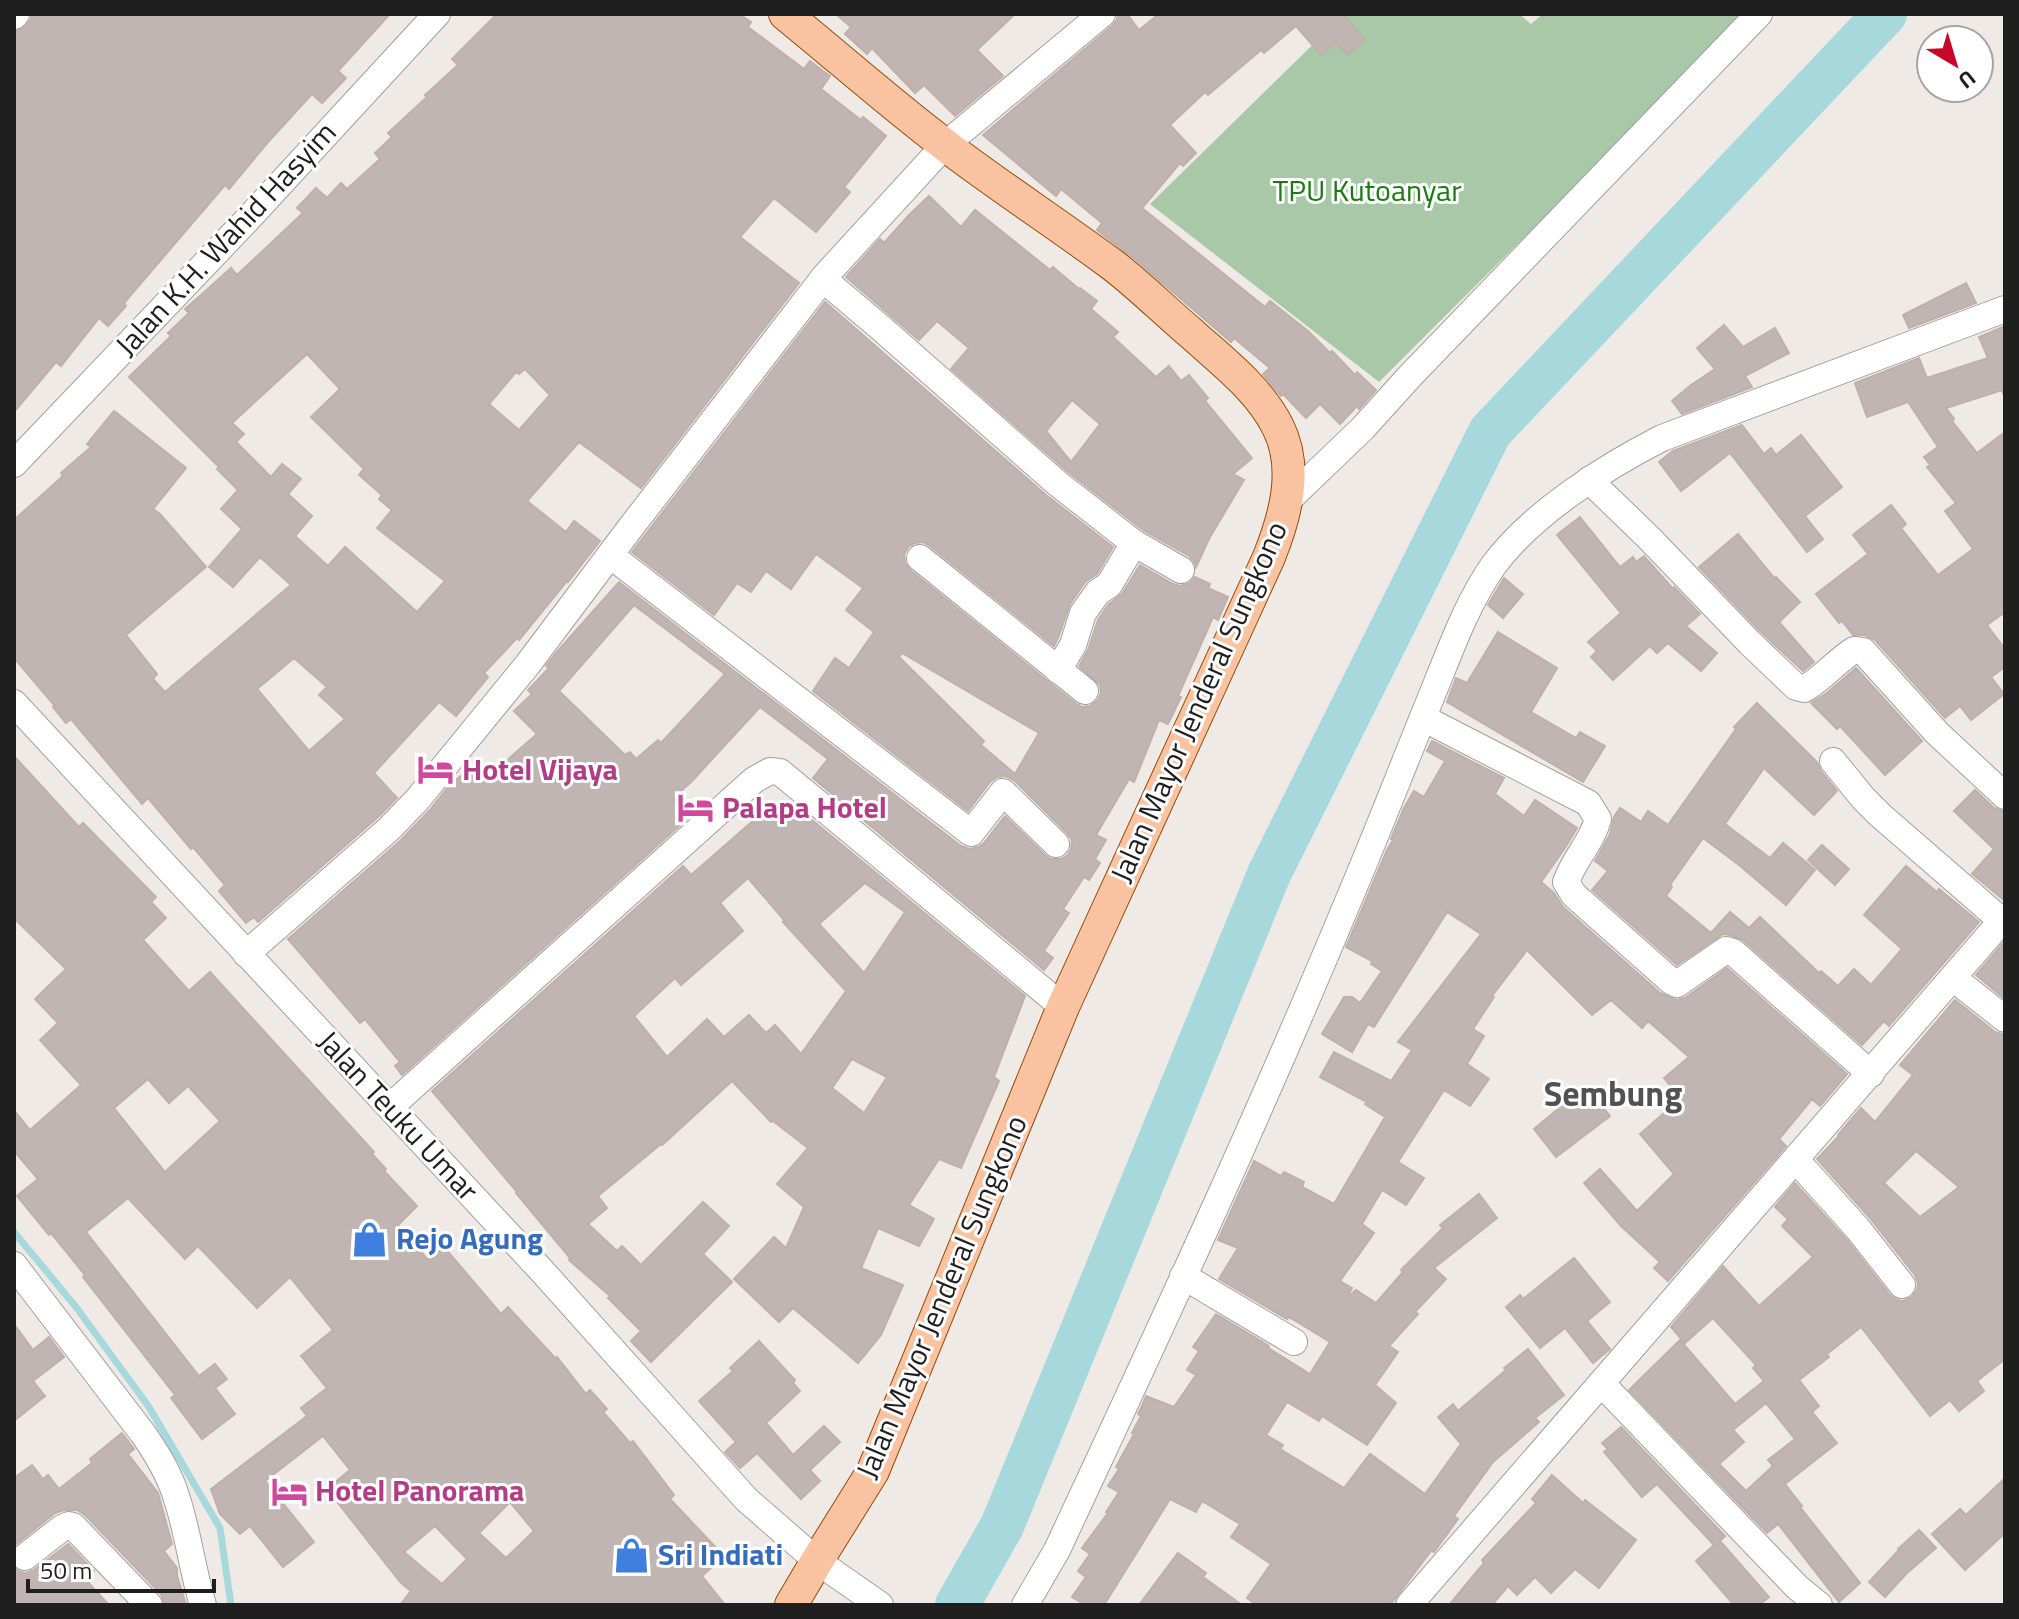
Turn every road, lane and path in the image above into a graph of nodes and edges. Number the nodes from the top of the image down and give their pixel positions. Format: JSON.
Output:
{"nodes":[{"id":1,"x":437,"y":14,"type":"edge"},
{"id":2,"x":785,"y":14,"type":"edge"},
{"id":3,"x":1102,"y":14,"type":"edge"},
{"id":4,"x":1759,"y":14,"type":"edge"},
{"id":5,"x":945,"y":145,"type":"junction"},
{"id":6,"x":823,"y":279,"type":"junction"},
{"id":7,"x":2005,"y":309,"type":"edge"},
{"id":8,"x":14,"y":464,"type":"edge"},
{"id":9,"x":1589,"y":480,"type":"junction"},
{"id":10,"x":1287,"y":501,"type":"junction"},
{"id":11,"x":1134,"y":543,"type":"junction"},
{"id":12,"x":610,"y":555,"type":"junction"},
{"id":13,"x":920,"y":558,"type":"dead end"},
{"id":14,"x":1181,"y":570,"type":"dead end"},
{"id":15,"x":1058,"y":670,"type":"junction"},
{"id":16,"x":1085,"y":691,"type":"dead end"},
{"id":17,"x":14,"y":703,"type":"edge"},
{"id":18,"x":1423,"y":718,"type":"junction"},
{"id":19,"x":1833,"y":761,"type":"dead end"},
{"id":20,"x":2005,"y":796,"type":"edge"},
{"id":21,"x":1056,"y":844,"type":"dead end"},
{"id":22,"x":2003,"y":919,"type":"edge"},
{"id":23,"x":246,"y":954,"type":"junction"},
{"id":24,"x":1953,"y":978,"type":"junction"},
{"id":25,"x":1063,"y":1007,"type":"junction"},
{"id":26,"x":2005,"y":1019,"type":"edge"},
{"id":27,"x":1871,"y":1074,"type":"junction"},
{"id":28,"x":391,"y":1106,"type":"junction"},
{"id":29,"x":1796,"y":1160,"type":"junction"},
{"id":30,"x":14,"y":1265,"type":"edge"},
{"id":31,"x":1183,"y":1276,"type":"junction"},
{"id":32,"x":1902,"y":1285,"type":"dead end"},
{"id":33,"x":1294,"y":1342,"type":"dead end"},
{"id":34,"x":1601,"y":1383,"type":"junction"},
{"id":35,"x":25,"y":1557,"type":"dead end"},
{"id":36,"x":817,"y":1561,"type":"junction"},
{"id":37,"x":149,"y":1605,"type":"edge"},
{"id":38,"x":203,"y":1605,"type":"edge"},
{"id":39,"x":791,"y":1605,"type":"edge"},
{"id":40,"x":880,"y":1605,"type":"edge"},
{"id":41,"x":1025,"y":1605,"type":"edge"},
{"id":42,"x":1409,"y":1605,"type":"edge"},
{"id":43,"x":1819,"y":1605,"type":"edge"}],
"edges":[{"from":1,"to":8,"type":"street","name":"Jalan K.H. Wahid Hasyim"},
{"from":2,"to":5,"type":"main road","name":"Jalan Mayor Jenderal Sungkono"},
{"from":3,"to":5,"type":"street"},
{"from":4,"to":10,"type":"street"},
{"from":5,"to":6,"type":"street"},
{"from":5,"to":10,"type":"main road","name":"Jalan Mayor Jenderal Sungkono"},
{"from":6,"to":11,"type":"street"},
{"from":6,"to":12,"type":"street"},
{"from":7,"to":9,"type":"street"},
{"from":9,"to":18,"type":"street"},
{"from":9,"to":20,"type":"street"},
{"from":10,"to":25,"type":"main road","name":"Jalan Mayor Jenderal Sungkono"},
{"from":11,"to":14,"type":"street"},
{"from":11,"to":15,"type":"street"},
{"from":12,"to":21,"type":"street"},
{"from":12,"to":23,"type":"street"},
{"from":13,"to":15,"type":"street"},
{"from":15,"to":16,"type":"street"},
{"from":17,"to":23,"type":"street","name":"Jalan Teuku Umar"},
{"from":18,"to":27,"type":"street"},
{"from":18,"to":31,"type":"street"},
{"from":19,"to":22,"type":"street"},
{"from":22,"to":24,"type":"street"},
{"from":23,"to":28,"type":"street","name":"Jalan Teuku Umar"},
{"from":24,"to":26,"type":"street"},
{"from":24,"to":27,"type":"street"},
{"from":25,"to":28,"type":"street"},
{"from":25,"to":36,"type":"main road","name":"Jalan Mayor Jenderal Sungkono"},
{"from":27,"to":29,"type":"street"},
{"from":28,"to":36,"type":"street","name":"Jalan Teuku Umar"},
{"from":29,"to":32,"type":"street"},
{"from":29,"to":34,"type":"street"},
{"from":30,"to":38,"type":"street"},
{"from":31,"to":33,"type":"street"},
{"from":31,"to":41,"type":"street"},
{"from":34,"to":42,"type":"street"},
{"from":34,"to":43,"type":"street"},
{"from":35,"to":37,"type":"street"},
{"from":36,"to":39,"type":"main road","name":"Jalan Mayor Jenderal Sungkono"},
{"from":36,"to":40,"type":"street","name":"Jalan Teuku Umar"}]}
